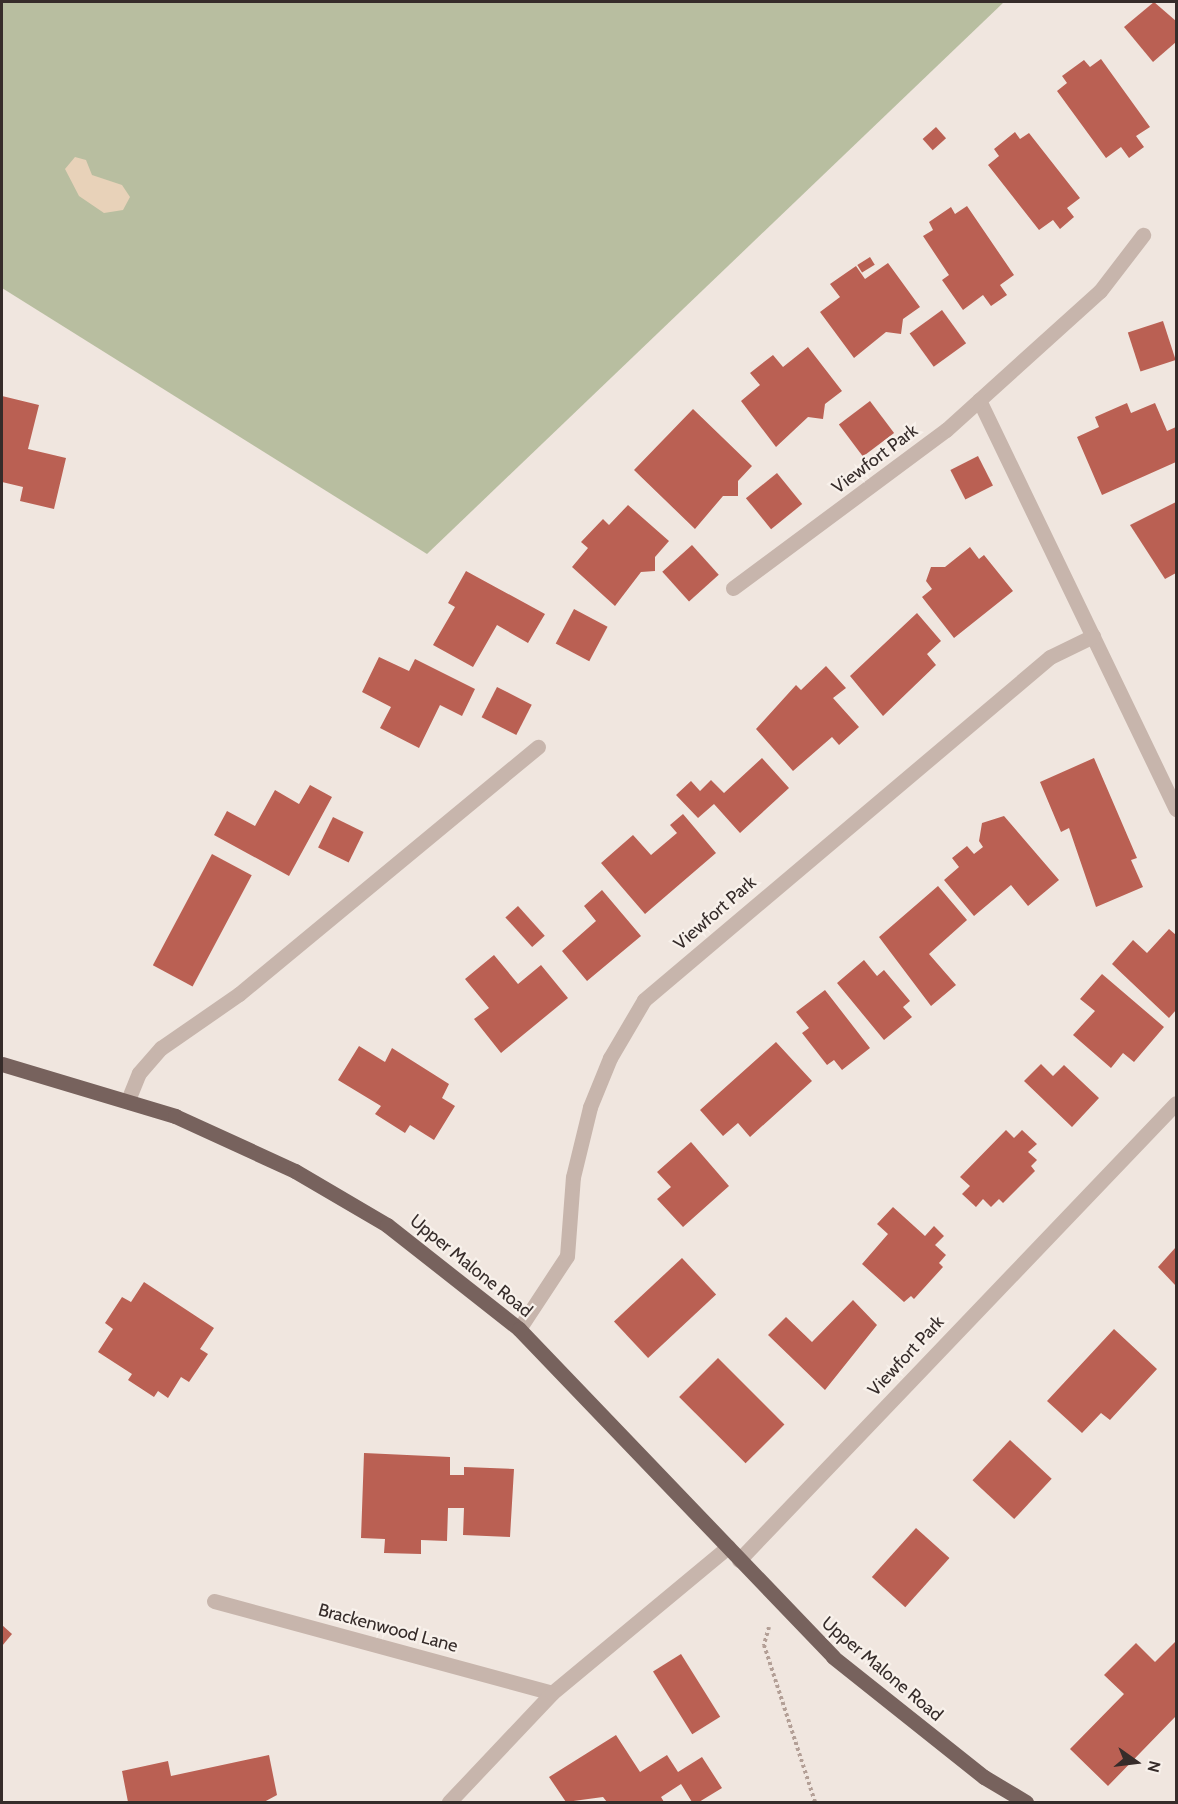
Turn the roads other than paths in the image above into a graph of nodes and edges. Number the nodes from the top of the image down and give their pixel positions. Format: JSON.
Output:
{"nodes":[{"id":1,"x":1143,"y":234,"type":"dead end"},
{"id":2,"x":980,"y":400,"type":"junction"},
{"id":3,"x":733,"y":588,"type":"dead end"},
{"id":4,"x":1093,"y":636,"type":"junction"},
{"id":5,"x":538,"y":747,"type":"dead end"},
{"id":6,"x":1176,"y":809,"type":"edge"},
{"id":7,"x":2,"y":1064,"type":"edge"},
{"id":8,"x":128,"y":1100,"type":"junction"},
{"id":9,"x":1176,"y":1103,"type":"edge"},
{"id":10,"x":519,"y":1329,"type":"junction"},
{"id":11,"x":728,"y":1547,"type":"junction"},
{"id":12,"x":739,"y":1560,"type":"junction"},
{"id":13,"x":214,"y":1601,"type":"dead end"},
{"id":14,"x":552,"y":1693,"type":"junction"},
{"id":15,"x":449,"y":1803,"type":"edge"},
{"id":16,"x":1026,"y":1803,"type":"edge"}],
"edges":[{"from":1,"to":2,"type":"street","name":"Viewfort Park"},
{"from":2,"to":3,"type":"street","name":"Viewfort Park"},
{"from":2,"to":4,"type":"street"},
{"from":4,"to":6,"type":"street"},
{"from":4,"to":10,"type":"street","name":"Viewfort Park"},
{"from":5,"to":8,"type":"street"},
{"from":7,"to":8,"type":"main road","name":"Upper Malone Road"},
{"from":8,"to":10,"type":"main road","name":"Upper Malone Road"},
{"from":9,"to":12,"type":"street","name":"Viewfort Park"},
{"from":10,"to":11,"type":"main road","name":"Upper Malone Road"},
{"from":11,"to":12,"type":"main road","name":"Upper Malone Road"},
{"from":11,"to":14,"type":"street"},
{"from":12,"to":16,"type":"main road","name":"Upper Malone Road"},
{"from":13,"to":14,"type":"street","name":"Brackenwood Lane"},
{"from":14,"to":15,"type":"street"}]}
